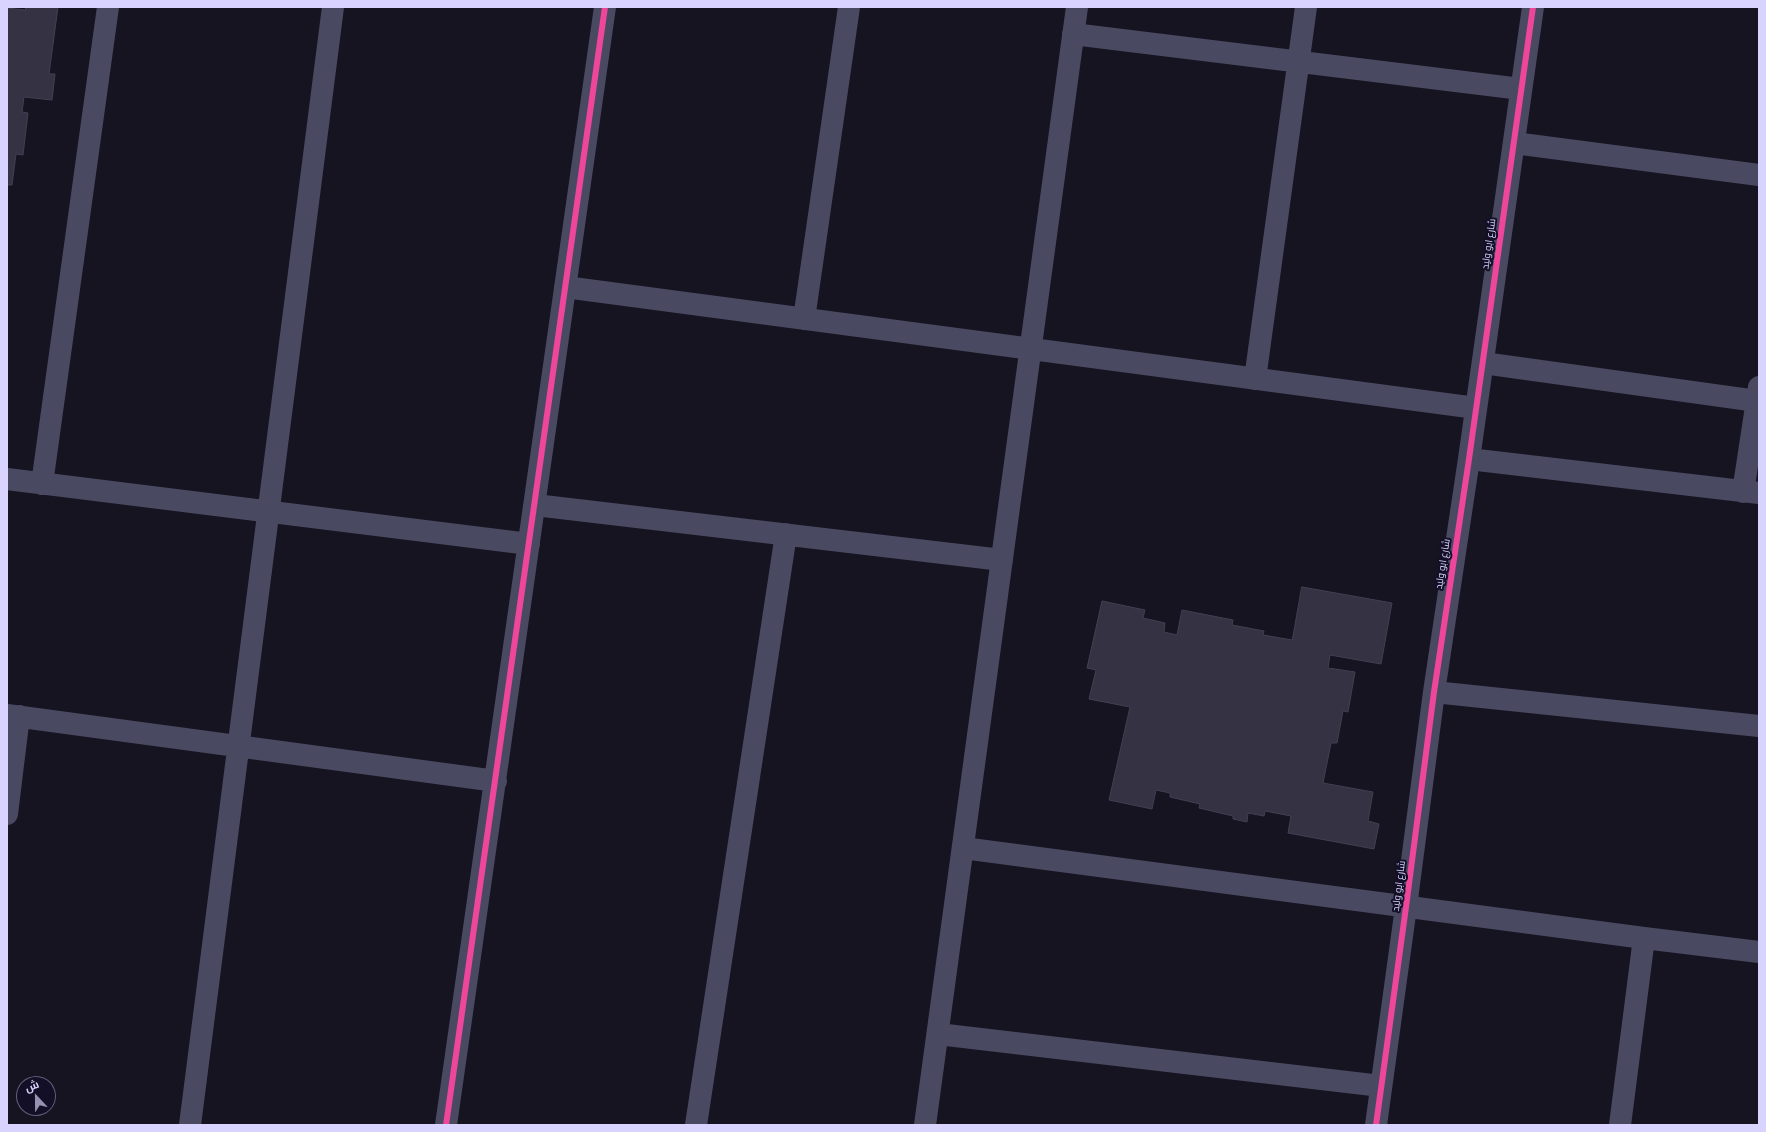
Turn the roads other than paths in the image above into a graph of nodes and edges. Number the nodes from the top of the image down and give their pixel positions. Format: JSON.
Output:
{"nodes":[{"id":1,"x":108,"y":7,"type":"edge"},
{"id":2,"x":333,"y":7,"type":"edge"},
{"id":3,"x":605,"y":7,"type":"edge"},
{"id":4,"x":849,"y":7,"type":"edge"},
{"id":5,"x":1077,"y":7,"type":"edge"},
{"id":6,"x":1306,"y":7,"type":"edge"},
{"id":7,"x":1533,"y":7,"type":"edge"},
{"id":8,"x":1073,"y":34,"type":"junction"},
{"id":9,"x":1298,"y":62,"type":"junction"},
{"id":10,"x":1521,"y":89,"type":"junction"},
{"id":11,"x":1514,"y":143,"type":"junction"},
{"id":12,"x":1759,"y":176,"type":"edge"},
{"id":13,"x":565,"y":287,"type":"junction"},
{"id":14,"x":804,"y":319,"type":"junction"},
{"id":15,"x":1030,"y":349,"type":"junction"},
{"id":16,"x":1483,"y":363,"type":"junction"},
{"id":17,"x":1254,"y":379,"type":"junction"},
{"id":18,"x":1758,"y":394,"type":"edge"},
{"id":19,"x":1476,"y":408,"type":"junction"},
{"id":20,"x":1469,"y":459,"type":"junction"},
{"id":21,"x":7,"y":479,"type":"edge"},
{"id":22,"x":42,"y":484,"type":"junction"},
{"id":23,"x":1751,"y":493,"type":"edge"},
{"id":24,"x":534,"y":505,"type":"junction"},
{"id":25,"x":268,"y":512,"type":"junction"},
{"id":26,"x":786,"y":534,"type":"junction"},
{"id":27,"x":529,"y":544,"type":"junction"},
{"id":28,"x":1002,"y":560,"type":"junction"},
{"id":29,"x":1434,"y":692,"type":"junction"},
{"id":30,"x":13,"y":716,"type":"edge"},
{"id":31,"x":1759,"y":726,"type":"edge"},
{"id":32,"x":238,"y":746,"type":"junction"},
{"id":33,"x":496,"y":780,"type":"junction"},
{"id":34,"x":7,"y":814,"type":"edge"},
{"id":35,"x":963,"y":848,"type":"junction"},
{"id":36,"x":1406,"y":907,"type":"junction"},
{"id":37,"x":1644,"y":938,"type":"junction"},
{"id":38,"x":1759,"y":952,"type":"edge"},
{"id":39,"x":938,"y":1034,"type":"junction"},
{"id":40,"x":1381,"y":1086,"type":"junction"},
{"id":41,"x":190,"y":1125,"type":"edge"},
{"id":42,"x":446,"y":1125,"type":"edge"},
{"id":43,"x":696,"y":1125,"type":"edge"},
{"id":44,"x":925,"y":1125,"type":"edge"},
{"id":45,"x":1376,"y":1125,"type":"edge"},
{"id":46,"x":1620,"y":1125,"type":"edge"}],
"edges":[{"from":1,"to":22,"type":"street"},
{"from":2,"to":25,"type":"street"},
{"from":3,"to":13,"type":"street"},
{"from":4,"to":14,"type":"street"},
{"from":5,"to":8,"type":"street"},
{"from":6,"to":9,"type":"street"},
{"from":7,"to":10,"type":"street","name":"شارع ابو وليد"},
{"from":8,"to":9,"type":"street"},
{"from":8,"to":15,"type":"street"},
{"from":9,"to":10,"type":"street"},
{"from":9,"to":17,"type":"street"},
{"from":10,"to":11,"type":"street","name":"شارع ابو وليد"},
{"from":11,"to":12,"type":"street"},
{"from":11,"to":16,"type":"street","name":"شارع ابو وليد"},
{"from":13,"to":14,"type":"street"},
{"from":13,"to":24,"type":"street"},
{"from":14,"to":15,"type":"street"},
{"from":15,"to":17,"type":"street"},
{"from":15,"to":28,"type":"street"},
{"from":16,"to":18,"type":"street"},
{"from":16,"to":19,"type":"street","name":"شارع ابو وليد"},
{"from":17,"to":19,"type":"street"},
{"from":18,"to":23,"type":"street"},
{"from":19,"to":20,"type":"street","name":"شارع ابو وليد"},
{"from":20,"to":23,"type":"street"},
{"from":20,"to":29,"type":"street","name":"شارع ابو وليد"},
{"from":21,"to":22,"type":"street"},
{"from":22,"to":25,"type":"street"},
{"from":24,"to":26,"type":"street"},
{"from":24,"to":27,"type":"street"},
{"from":25,"to":27,"type":"street"},
{"from":25,"to":32,"type":"street"},
{"from":26,"to":28,"type":"street"},
{"from":26,"to":43,"type":"street"},
{"from":27,"to":33,"type":"street"},
{"from":28,"to":35,"type":"street"},
{"from":29,"to":31,"type":"street"},
{"from":29,"to":36,"type":"street","name":"شارع ابو وليد"},
{"from":30,"to":32,"type":"street"},
{"from":30,"to":34,"type":"street"},
{"from":32,"to":33,"type":"street"},
{"from":32,"to":41,"type":"street"},
{"from":33,"to":42,"type":"street"},
{"from":35,"to":36,"type":"street"},
{"from":35,"to":39,"type":"street"},
{"from":36,"to":37,"type":"street"},
{"from":36,"to":40,"type":"street","name":"شارع ابو وليد"},
{"from":37,"to":38,"type":"street"},
{"from":37,"to":46,"type":"street"},
{"from":39,"to":40,"type":"street"},
{"from":39,"to":44,"type":"street"},
{"from":40,"to":45,"type":"street","name":"شارع ابو وليد"}]}
